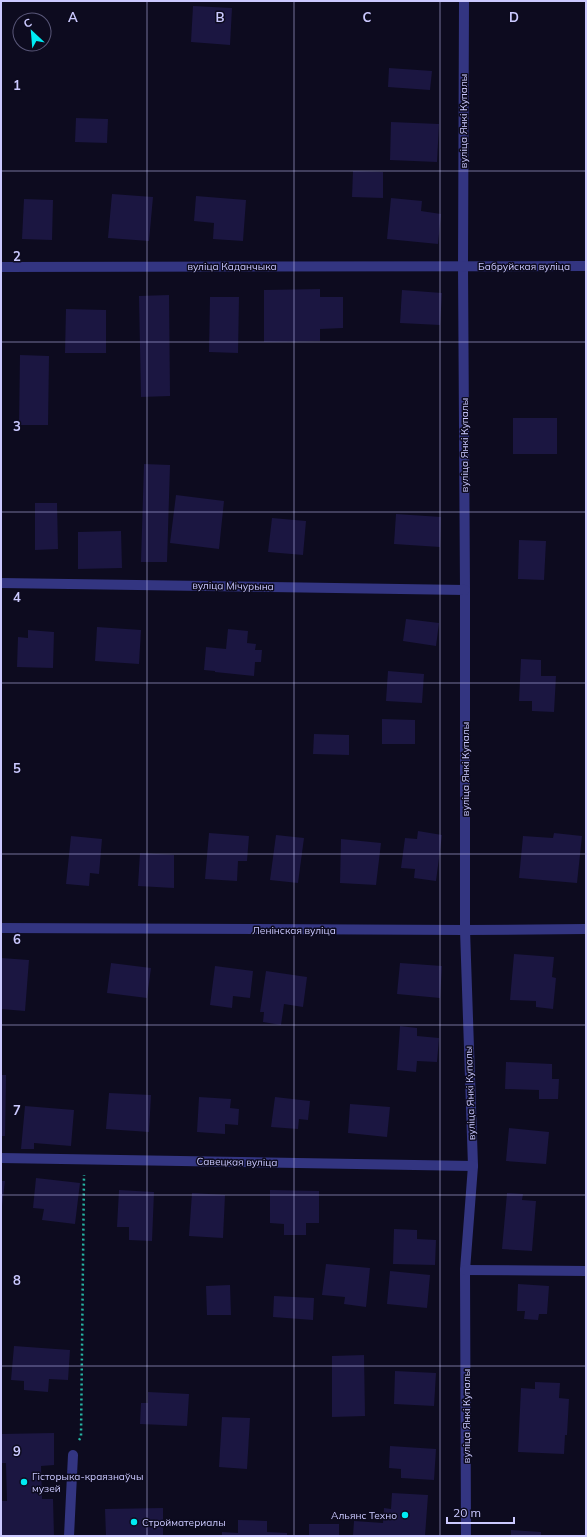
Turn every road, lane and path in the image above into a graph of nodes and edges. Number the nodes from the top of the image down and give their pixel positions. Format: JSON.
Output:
{"nodes":[{"id":1,"x":464,"y":1,"type":"edge"},
{"id":2,"x":462,"y":266,"type":"junction"},
{"id":3,"x":586,"y":266,"type":"edge"},
{"id":4,"x":1,"y":267,"type":"edge"},
{"id":5,"x":1,"y":583,"type":"edge"},
{"id":6,"x":465,"y":590,"type":"junction"},
{"id":7,"x":1,"y":928,"type":"edge"},
{"id":8,"x":586,"y":929,"type":"edge"},
{"id":9,"x":465,"y":930,"type":"junction"},
{"id":10,"x":1,"y":1158,"type":"edge"},
{"id":11,"x":84,"y":1160,"type":"junction"},
{"id":12,"x":473,"y":1166,"type":"junction"},
{"id":13,"x":465,"y":1270,"type":"junction"},
{"id":14,"x":586,"y":1271,"type":"edge"},
{"id":15,"x":73,"y":1455,"type":"joint"},
{"id":16,"x":69,"y":1536,"type":"edge"},
{"id":17,"x":466,"y":1536,"type":"edge"}],
"edges":[{"from":1,"to":2,"type":"street","name":"вуліца Янкі Купалы"},
{"from":2,"to":3,"type":"street","name":"Бабруйская вуліца"},
{"from":2,"to":4,"type":"street","name":"вуліца Каданчыка"},
{"from":2,"to":6,"type":"street","name":"вуліца Янкі Купалы"},
{"from":5,"to":6,"type":"street","name":"вуліца Мічурына"},
{"from":6,"to":9,"type":"street","name":"вуліца Янкі Купалы"},
{"from":7,"to":9,"type":"street","name":"Ленінская вуліца"},
{"from":8,"to":9,"type":"street","name":"Ленінская вуліца"},
{"from":9,"to":12,"type":"street","name":"вуліца Янкі Купалы"},
{"from":10,"to":11,"type":"street","name":"Савецкая вуліца"},
{"from":11,"to":12,"type":"street","name":"Савецкая вуліца"},
{"from":11,"to":15,"type":"path"},
{"from":12,"to":13,"type":"street","name":"вуліца Янкі Купалы"},
{"from":13,"to":14,"type":"street"},
{"from":13,"to":17,"type":"street","name":"вуліца Янкі Купалы"},
{"from":15,"to":16,"type":"street"}]}
